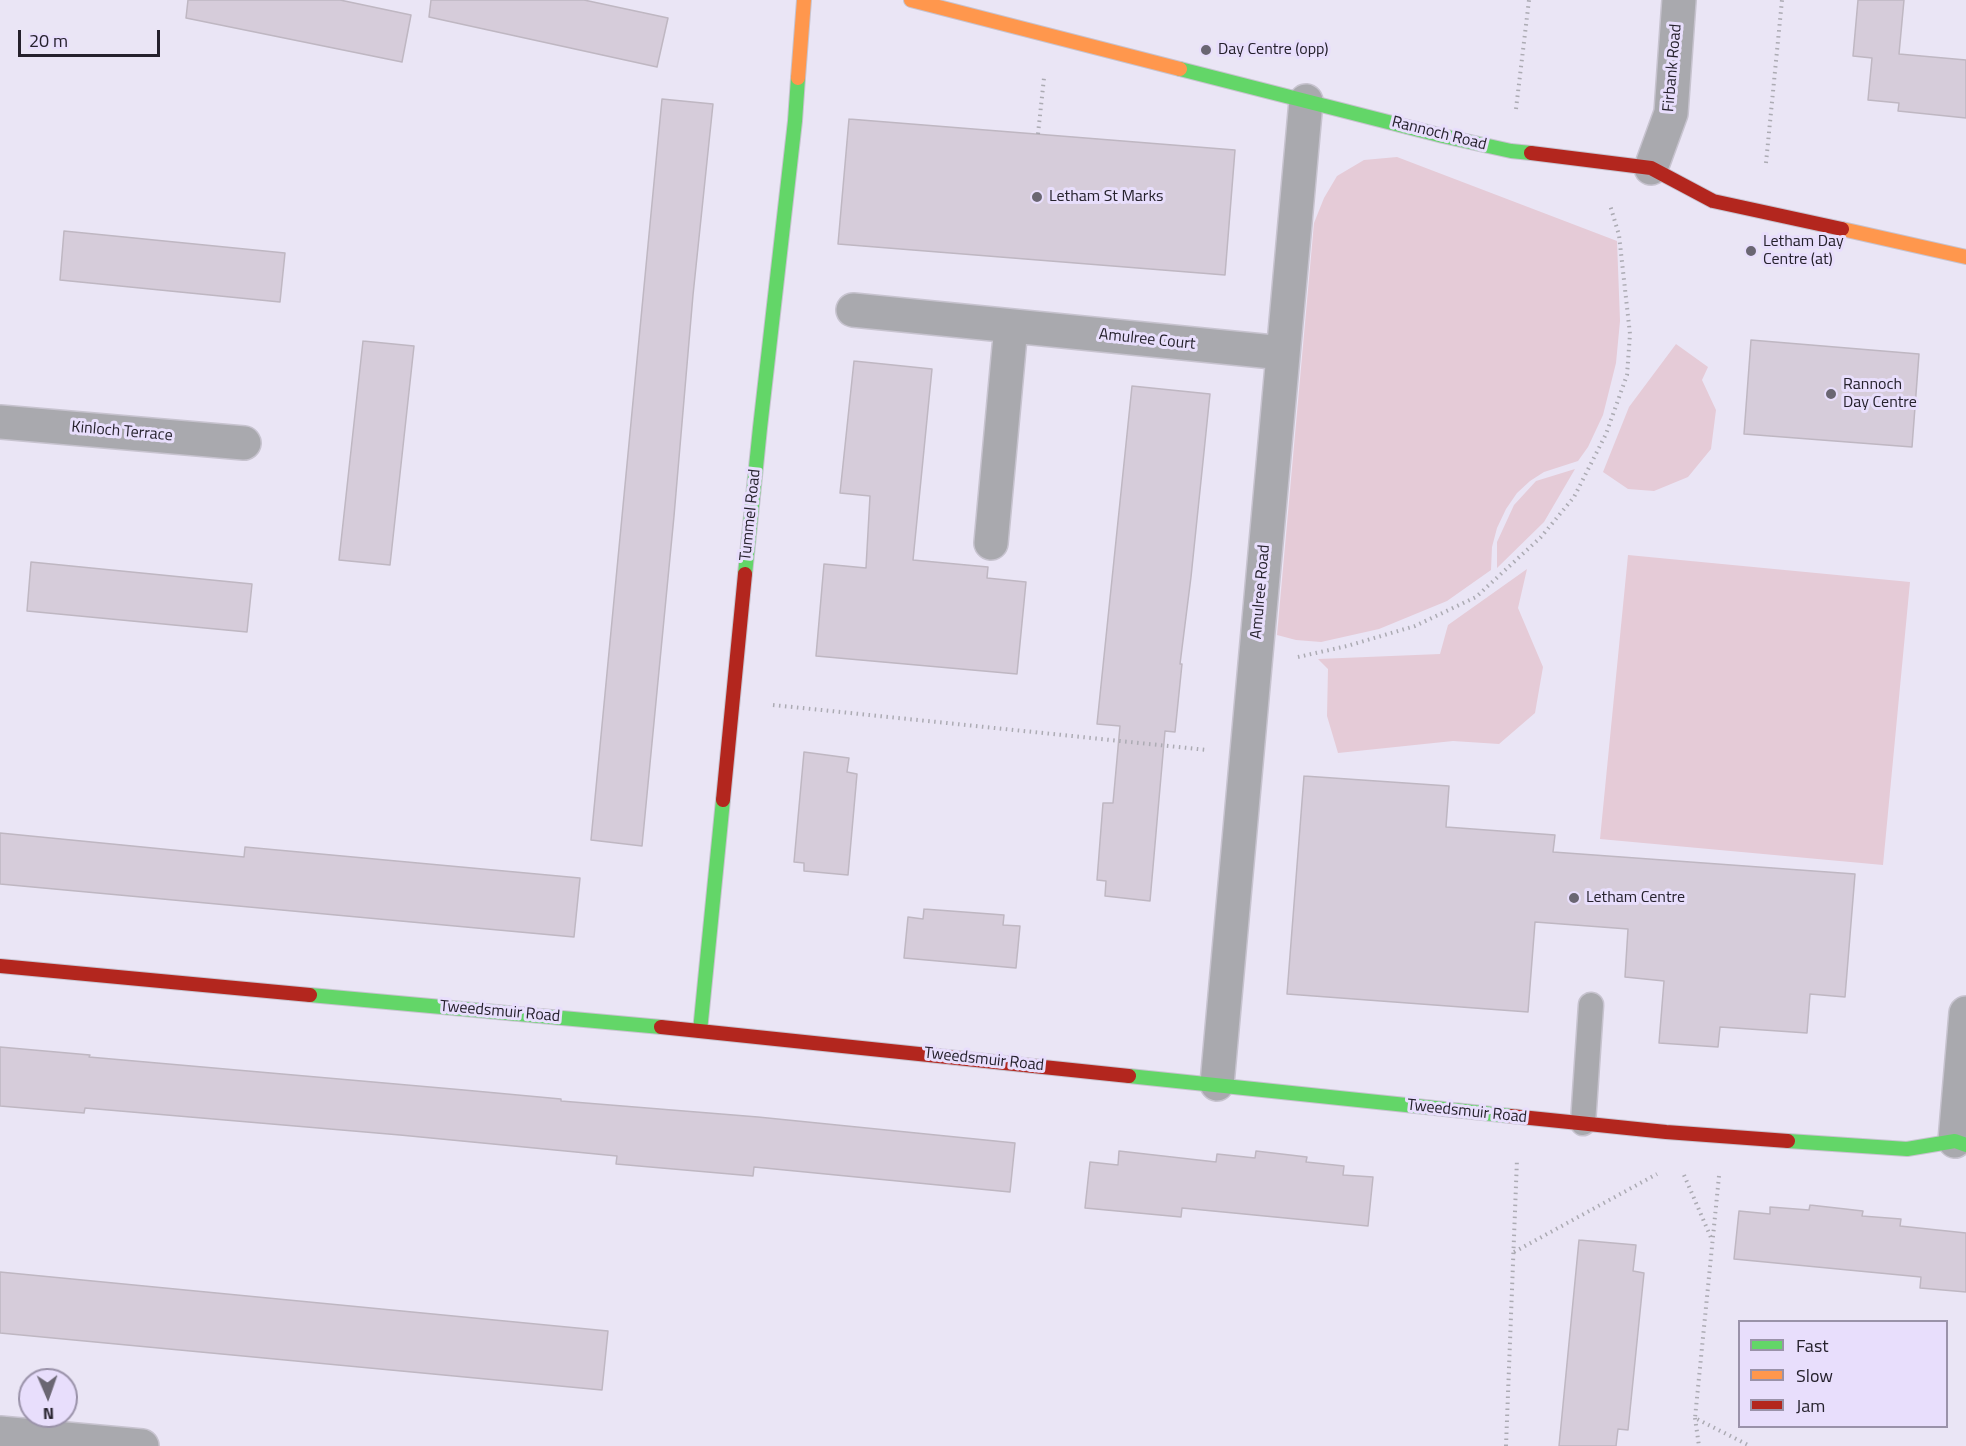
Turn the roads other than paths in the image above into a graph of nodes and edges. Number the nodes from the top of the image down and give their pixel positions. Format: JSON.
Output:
{"nodes":[{"id":1,"x":804,"y":0,"type":"edge"},
{"id":2,"x":911,"y":0,"type":"edge"},
{"id":3,"x":1679,"y":0,"type":"edge"},
{"id":4,"x":1306,"y":101,"type":"junction"},
{"id":5,"x":1651,"y":168,"type":"junction"},
{"id":6,"x":1966,"y":257,"type":"edge"},
{"id":7,"x":853,"y":310,"type":"dead end"},
{"id":8,"x":1011,"y":326,"type":"junction"},
{"id":9,"x":1283,"y":353,"type":"junction"},
{"id":10,"x":0,"y":422,"type":"edge"},
{"id":11,"x":244,"y":443,"type":"dead end"},
{"id":12,"x":991,"y":543,"type":"dead end"},
{"id":13,"x":0,"y":966,"type":"edge"},
{"id":14,"x":1591,"y":1005,"type":"dead end"},
{"id":15,"x":1966,"y":1013,"type":"edge"},
{"id":16,"x":700,"y":1031,"type":"junction"},
{"id":17,"x":1217,"y":1084,"type":"junction"},
{"id":18,"x":1583,"y":1123,"type":"junction"},
{"id":19,"x":1960,"y":1143,"type":"edge"},
{"id":20,"x":0,"y":1433,"type":"edge"},
{"id":21,"x":142,"y":1446,"type":"edge"}],
"edges":[{"from":1,"to":16,"type":"street","name":"Tummel Road"},
{"from":2,"to":4,"type":"street","name":"Rannoch Road"},
{"from":3,"to":5,"type":"street","name":"Firbank Road"},
{"from":4,"to":5,"type":"street","name":"Rannoch Road"},
{"from":4,"to":9,"type":"street","name":"Amulree Road"},
{"from":5,"to":6,"type":"street","name":"Rannoch Road"},
{"from":7,"to":8,"type":"street","name":"Amulree Court"},
{"from":8,"to":9,"type":"street","name":"Amulree Court"},
{"from":8,"to":12,"type":"street"},
{"from":9,"to":17,"type":"street","name":"Amulree Road"},
{"from":10,"to":11,"type":"street","name":"Kinloch Terrace"},
{"from":13,"to":16,"type":"street","name":"Tweedsmuir Road"},
{"from":14,"to":18,"type":"lane"},
{"from":15,"to":19,"type":"street"},
{"from":16,"to":17,"type":"street","name":"Tweedsmuir Road"},
{"from":17,"to":18,"type":"street","name":"Tweedsmuir Road"},
{"from":18,"to":19,"type":"street","name":"Tweedsmuir Road"},
{"from":20,"to":21,"type":"street"}]}
